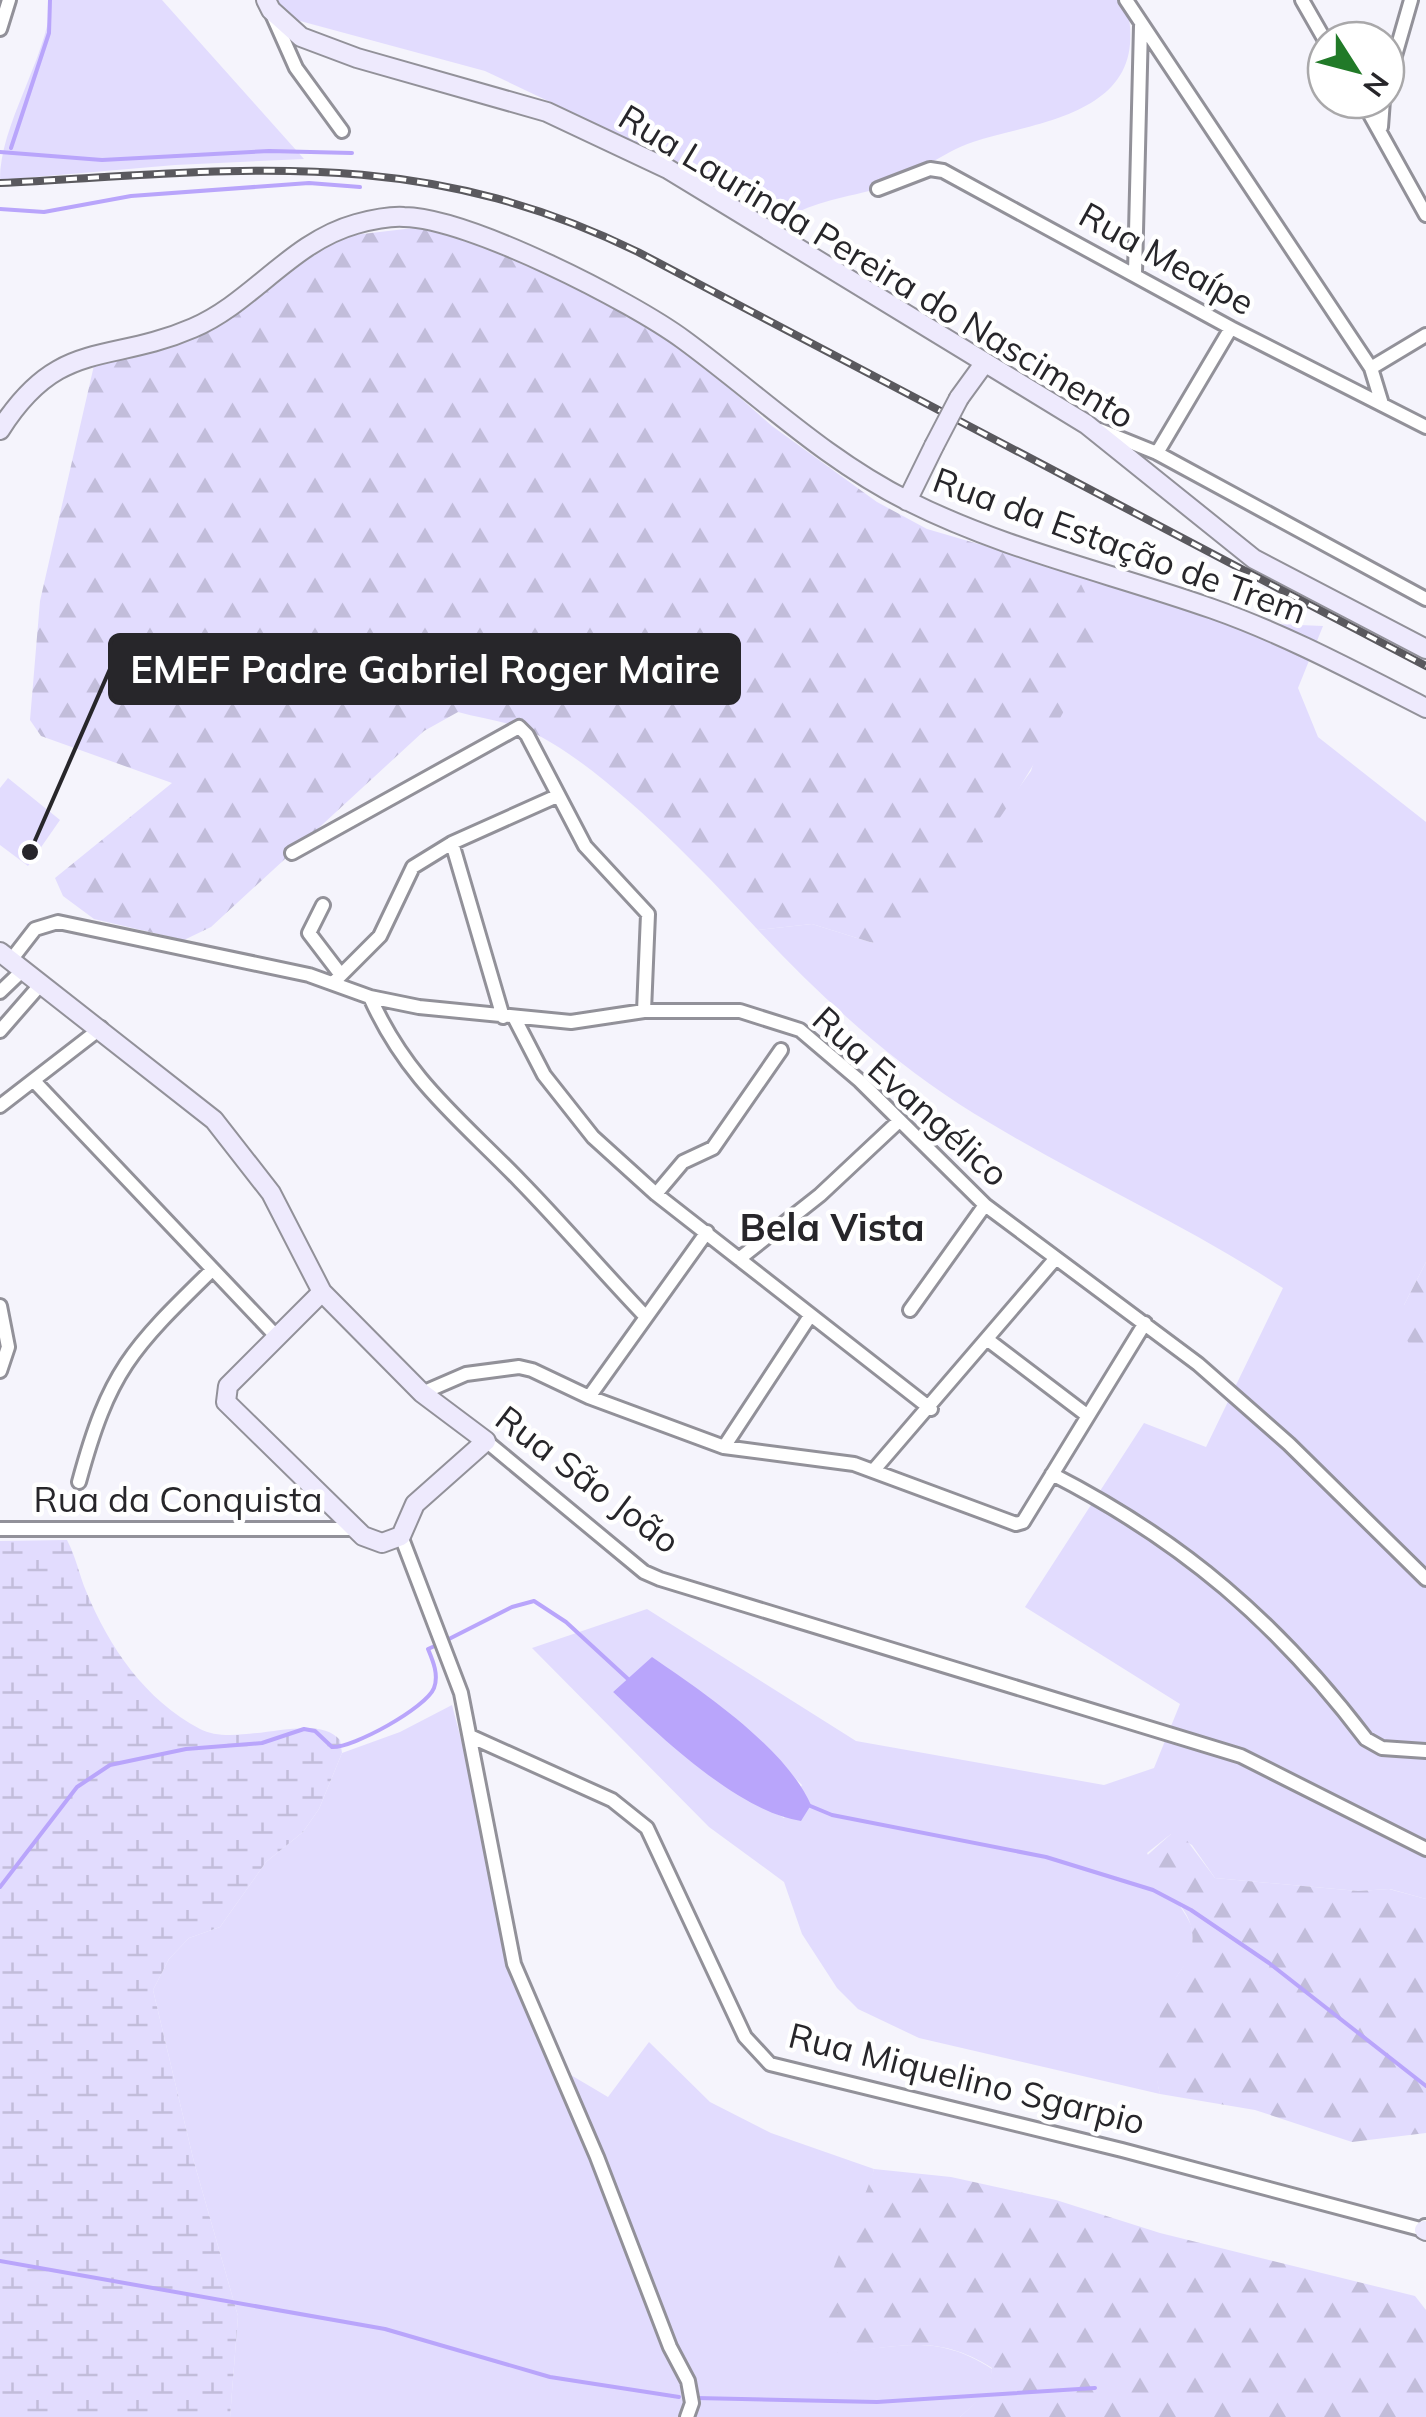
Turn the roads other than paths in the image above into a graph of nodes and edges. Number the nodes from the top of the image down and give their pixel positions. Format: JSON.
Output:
{"nodes":[{"id":1,"x":1126,"y":0,"type":"edge"},
{"id":2,"x":269,"y":5,"type":"edge"},
{"id":3,"x":5,"y":6,"type":"edge"},
{"id":4,"x":1141,"y":24,"type":"junction"},
{"id":5,"x":0,"y":29,"type":"edge"},
{"id":6,"x":1375,"y":120,"type":"edge"},
{"id":7,"x":1382,"y":120,"type":"edge"},
{"id":8,"x":1381,"y":130,"type":"junction"},
{"id":9,"x":342,"y":131,"type":"dead end"},
{"id":10,"x":878,"y":190,"type":"dead end"},
{"id":11,"x":1426,"y":215,"type":"edge"},
{"id":12,"x":1135,"y":273,"type":"junction"},
{"id":13,"x":1231,"y":328,"type":"junction"},
{"id":14,"x":1426,"y":335,"type":"edge"},
{"id":15,"x":983,"y":365,"type":"junction"},
{"id":16,"x":1371,"y":368,"type":"junction"},
{"id":17,"x":1382,"y":404,"type":"junction"},
{"id":18,"x":1086,"y":424,"type":"junction"},
{"id":19,"x":1426,"y":427,"type":"edge"},
{"id":20,"x":0,"y":430,"type":"edge"},
{"id":21,"x":1157,"y":453,"type":"junction"},
{"id":22,"x":907,"y":501,"type":"junction"},
{"id":23,"x":1426,"y":598,"type":"edge"},
{"id":24,"x":1426,"y":649,"type":"edge"},
{"id":25,"x":1426,"y":708,"type":"edge"},
{"id":26,"x":556,"y":796,"type":"junction"},
{"id":27,"x":452,"y":843,"type":"junction"},
{"id":28,"x":292,"y":853,"type":"dead end"},
{"id":29,"x":323,"y":906,"type":"dead end"},
{"id":30,"x":11,"y":961,"type":"edge"},
{"id":31,"x":337,"y":979,"type":"junction"},
{"id":32,"x":41,"y":984,"type":"junction"},
{"id":33,"x":0,"y":992,"type":"edge"},
{"id":34,"x":370,"y":996,"type":"junction"},
{"id":35,"x":644,"y":1011,"type":"junction"},
{"id":36,"x":509,"y":1018,"type":"junction"},
{"id":37,"x":101,"y":1028,"type":"junction"},
{"id":38,"x":0,"y":1031,"type":"edge"},
{"id":39,"x":781,"y":1050,"type":"dead end"},
{"id":40,"x":34,"y":1080,"type":"junction"},
{"id":41,"x":0,"y":1106,"type":"edge"},
{"id":42,"x":899,"y":1121,"type":"junction"},
{"id":43,"x":656,"y":1194,"type":"junction"},
{"id":44,"x":985,"y":1205,"type":"junction"},
{"id":45,"x":707,"y":1232,"type":"junction"},
{"id":46,"x":1056,"y":1258,"type":"junction"},
{"id":47,"x":739,"y":1259,"type":"junction"},
{"id":48,"x":212,"y":1270,"type":"junction"},
{"id":49,"x":322,"y":1292,"type":"junction"},
{"id":50,"x":0,"y":1306,"type":"edge"},
{"id":51,"x":910,"y":1310,"type":"dead end"},
{"id":52,"x":810,"y":1316,"type":"junction"},
{"id":53,"x":646,"y":1317,"type":"junction"},
{"id":54,"x":1145,"y":1323,"type":"junction"},
{"id":55,"x":276,"y":1336,"type":"junction"},
{"id":56,"x":988,"y":1340,"type":"junction"},
{"id":57,"x":0,"y":1371,"type":"edge"},
{"id":58,"x":422,"y":1393,"type":"junction"},
{"id":59,"x":589,"y":1397,"type":"junction"},
{"id":60,"x":931,"y":1409,"type":"junction"},
{"id":61,"x":1088,"y":1416,"type":"junction"},
{"id":62,"x":486,"y":1442,"type":"junction"},
{"id":63,"x":724,"y":1447,"type":"junction"},
{"id":64,"x":873,"y":1471,"type":"junction"},
{"id":65,"x":1052,"y":1474,"type":"junction"},
{"id":66,"x":79,"y":1482,"type":"dead end"},
{"id":67,"x":0,"y":1529,"type":"edge"},
{"id":68,"x":355,"y":1530,"type":"junction"},
{"id":69,"x":401,"y":1536,"type":"junction"},
{"id":70,"x":1426,"y":1579,"type":"edge"},
{"id":71,"x":472,"y":1737,"type":"junction"},
{"id":72,"x":1426,"y":1751,"type":"edge"},
{"id":73,"x":1426,"y":1849,"type":"edge"},
{"id":74,"x":1425,"y":2228,"type":"edge"},
{"id":75,"x":687,"y":2417,"type":"edge"}],
"edges":[{"from":1,"to":4,"type":"street"},
{"from":2,"to":9,"type":"street"},
{"from":2,"to":15,"type":"street","name":"Rua Laurinda Pereira do Nascimento"},
{"from":3,"to":5,"type":"street"},
{"from":4,"to":12,"type":"street"},
{"from":4,"to":16,"type":"street"},
{"from":6,"to":8,"type":"street"},
{"from":7,"to":8,"type":"street"},
{"from":8,"to":11,"type":"street"},
{"from":10,"to":12,"type":"street","name":"Rua Meaípe"},
{"from":12,"to":13,"type":"street","name":"Rua Meaípe"},
{"from":13,"to":17,"type":"street","name":"Rua Meaípe"},
{"from":13,"to":21,"type":"street"},
{"from":14,"to":16,"type":"street"},
{"from":15,"to":18,"type":"street","name":"Rua Laurinda Pereira do Nascimento"},
{"from":15,"to":22,"type":"street","bridge":true},
{"from":16,"to":17,"type":"street"},
{"from":17,"to":19,"type":"street","name":"Rua Meaípe"},
{"from":18,"to":21,"type":"street"},
{"from":18,"to":24,"type":"street","name":"Rua Laurinda Pereira do Nascimento"},
{"from":20,"to":22,"type":"street","name":"Rua da Estação de Trem"},
{"from":21,"to":23,"type":"street"},
{"from":22,"to":25,"type":"street","name":"Rua da Estação de Trem"},
{"from":26,"to":27,"type":"street"},
{"from":26,"to":28,"type":"street"},
{"from":26,"to":35,"type":"street"},
{"from":27,"to":31,"type":"street"},
{"from":27,"to":36,"type":"street"},
{"from":29,"to":31,"type":"street"},
{"from":30,"to":31,"type":"street","name":"Rua Evangélico"},
{"from":30,"to":32,"type":"street","name":"Rua São João"},
{"from":30,"to":33,"type":"street","name":"Rua Evangélico"},
{"from":31,"to":34,"type":"street","name":"Rua Evangélico"},
{"from":32,"to":37,"type":"street","name":"Rua São João"},
{"from":32,"to":38,"type":"street"},
{"from":34,"to":36,"type":"street","name":"Rua Evangélico"},
{"from":34,"to":53,"type":"street"},
{"from":35,"to":36,"type":"street","name":"Rua Evangélico"},
{"from":35,"to":42,"type":"street","name":"Rua Evangélico"},
{"from":36,"to":43,"type":"street"},
{"from":37,"to":40,"type":"street"},
{"from":37,"to":49,"type":"street","name":"Rua São João"},
{"from":39,"to":43,"type":"street"},
{"from":40,"to":41,"type":"street"},
{"from":40,"to":48,"type":"street"},
{"from":42,"to":44,"type":"street","name":"Rua Evangélico"},
{"from":42,"to":47,"type":"street"},
{"from":43,"to":45,"type":"street"},
{"from":44,"to":46,"type":"street","name":"Rua Evangélico"},
{"from":44,"to":51,"type":"street"},
{"from":45,"to":47,"type":"street"},
{"from":45,"to":53,"type":"street","name":"Rua São João"},
{"from":46,"to":54,"type":"street","name":"Rua Evangélico"},
{"from":46,"to":56,"type":"street"},
{"from":47,"to":52,"type":"street"},
{"from":48,"to":55,"type":"street"},
{"from":48,"to":66,"type":"street"},
{"from":49,"to":55,"type":"street"},
{"from":49,"to":58,"type":"street","name":"Rua São João"},
{"from":50,"to":57,"type":"street"},
{"from":52,"to":60,"type":"street"},
{"from":52,"to":63,"type":"street"},
{"from":53,"to":59,"type":"street","name":"Rua São João"},
{"from":54,"to":61,"type":"street"},
{"from":54,"to":70,"type":"street","name":"Rua Evangélico"},
{"from":55,"to":68,"type":"street"},
{"from":56,"to":60,"type":"street"},
{"from":56,"to":61,"type":"street"},
{"from":58,"to":59,"type":"street"},
{"from":58,"to":62,"type":"street","name":"Rua São João"},
{"from":59,"to":63,"type":"street"},
{"from":60,"to":64,"type":"street"},
{"from":61,"to":65,"type":"street"},
{"from":62,"to":69,"type":"street"},
{"from":62,"to":73,"type":"street","name":"Rua São João"},
{"from":63,"to":64,"type":"street"},
{"from":64,"to":65,"type":"street"},
{"from":65,"to":72,"type":"street"},
{"from":67,"to":68,"type":"street","name":"Rua da Conquista"},
{"from":68,"to":69,"type":"street"},
{"from":69,"to":71,"type":"street"},
{"from":71,"to":74,"type":"street","name":"Rua Miquelino Sgarpio"},
{"from":71,"to":75,"type":"street"}]}
